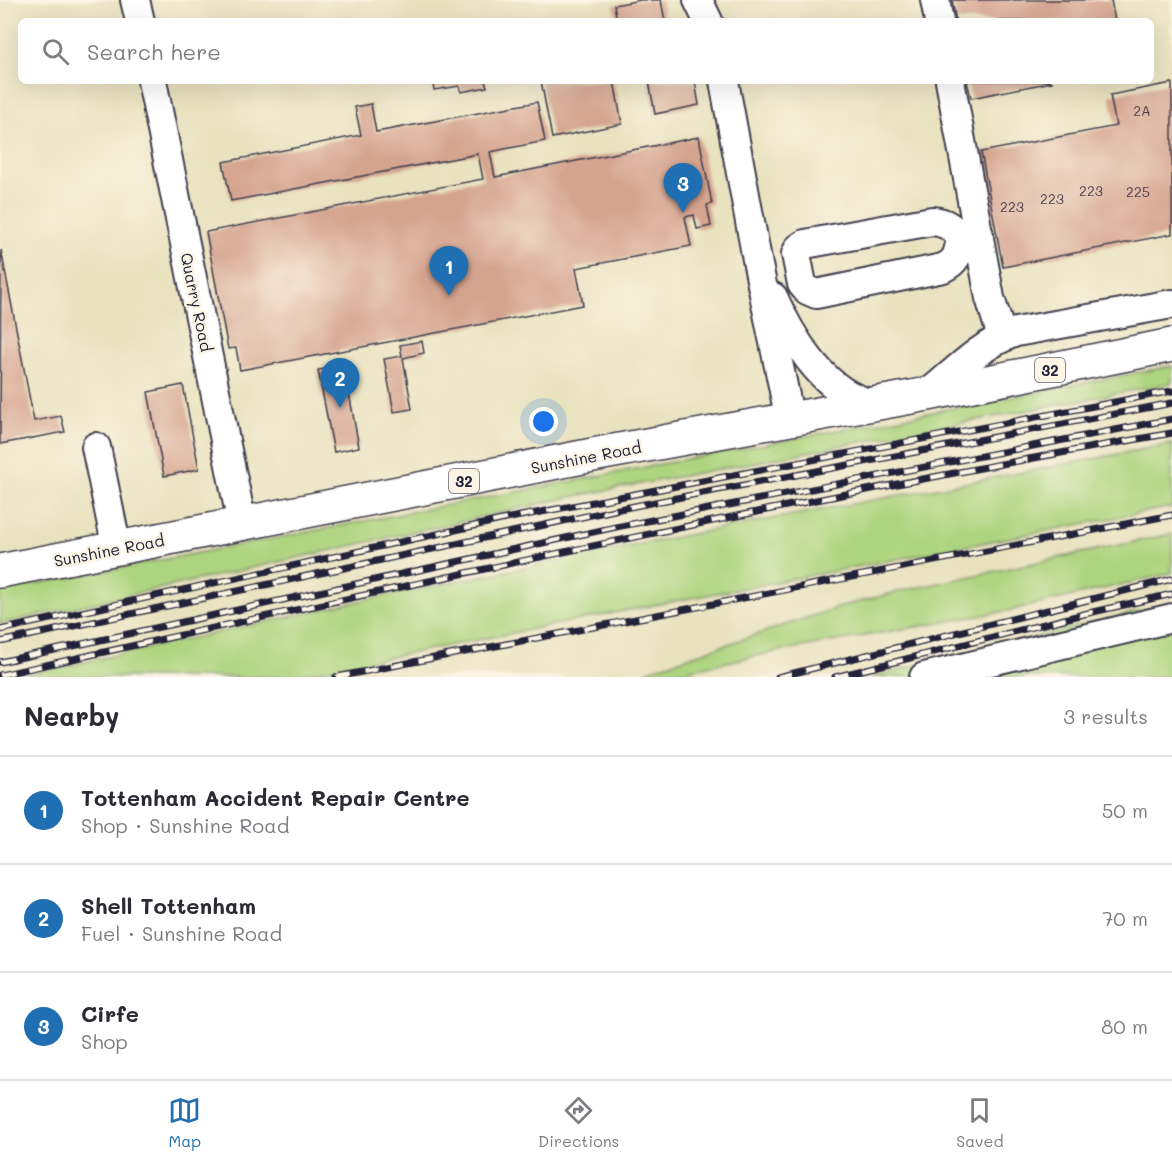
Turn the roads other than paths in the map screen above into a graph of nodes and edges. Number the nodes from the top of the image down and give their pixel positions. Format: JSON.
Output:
{"nodes":[{"id":1,"x":135,"y":0,"type":"edge"},
{"id":2,"x":698,"y":0,"type":"edge"},
{"id":3,"x":935,"y":0,"type":"edge"},
{"id":4,"x":139,"y":18,"type":"edge"},
{"id":5,"x":707,"y":18,"type":"edge"},
{"id":6,"x":938,"y":18,"type":"edge"},
{"id":7,"x":153,"y":84,"type":"edge"},
{"id":8,"x":725,"y":84,"type":"edge"},
{"id":9,"x":950,"y":84,"type":"edge"},
{"id":10,"x":970,"y":237,"type":"junction"},
{"id":11,"x":758,"y":265,"type":"junction"},
{"id":12,"x":1172,"y":304,"type":"edge"},
{"id":13,"x":1002,"y":337,"type":"junction"},
{"id":14,"x":1172,"y":345,"type":"edge"},
{"id":15,"x":928,"y":394,"type":"junction"},
{"id":16,"x":882,"y":403,"type":"junction"},
{"id":17,"x":790,"y":420,"type":"junction"},
{"id":18,"x":96,"y":447,"type":"dead end"},
{"id":19,"x":242,"y":524,"type":"junction"},
{"id":20,"x":117,"y":549,"type":"junction"},
{"id":21,"x":0,"y":572,"type":"edge"},
{"id":22,"x":1172,"y":618,"type":"edge"},
{"id":23,"x":924,"y":677,"type":"edge"}],
"edges":[{"from":1,"to":4,"type":"street"},
{"from":2,"to":5,"type":"street"},
{"from":3,"to":6,"type":"street"},
{"from":7,"to":19,"type":"street","name":"Quarry Road"},
{"from":8,"to":11,"type":"street"},
{"from":9,"to":10,"type":"street"},
{"from":10,"to":10,"type":"street"},
{"from":10,"to":13,"type":"street"},
{"from":11,"to":16,"type":"street"},
{"from":11,"to":17,"type":"street"},
{"from":12,"to":13,"type":"street"},
{"from":13,"to":15,"type":"street"},
{"from":14,"to":15,"type":"main road","name":"Sunshine Road","number":"32"},
{"from":15,"to":16,"type":"main road","name":"Sunshine Road","number":"32"},
{"from":16,"to":17,"type":"main road","name":"Sunshine Road","number":"32"},
{"from":17,"to":19,"type":"main road","name":"Sunshine Road","number":"32"},
{"from":18,"to":20,"type":"street"},
{"from":19,"to":20,"type":"main road","name":"Sunshine Road","number":"32"},
{"from":20,"to":21,"type":"main road","name":"Sunshine Road","number":"32"},
{"from":22,"to":23,"type":"street"}]}
